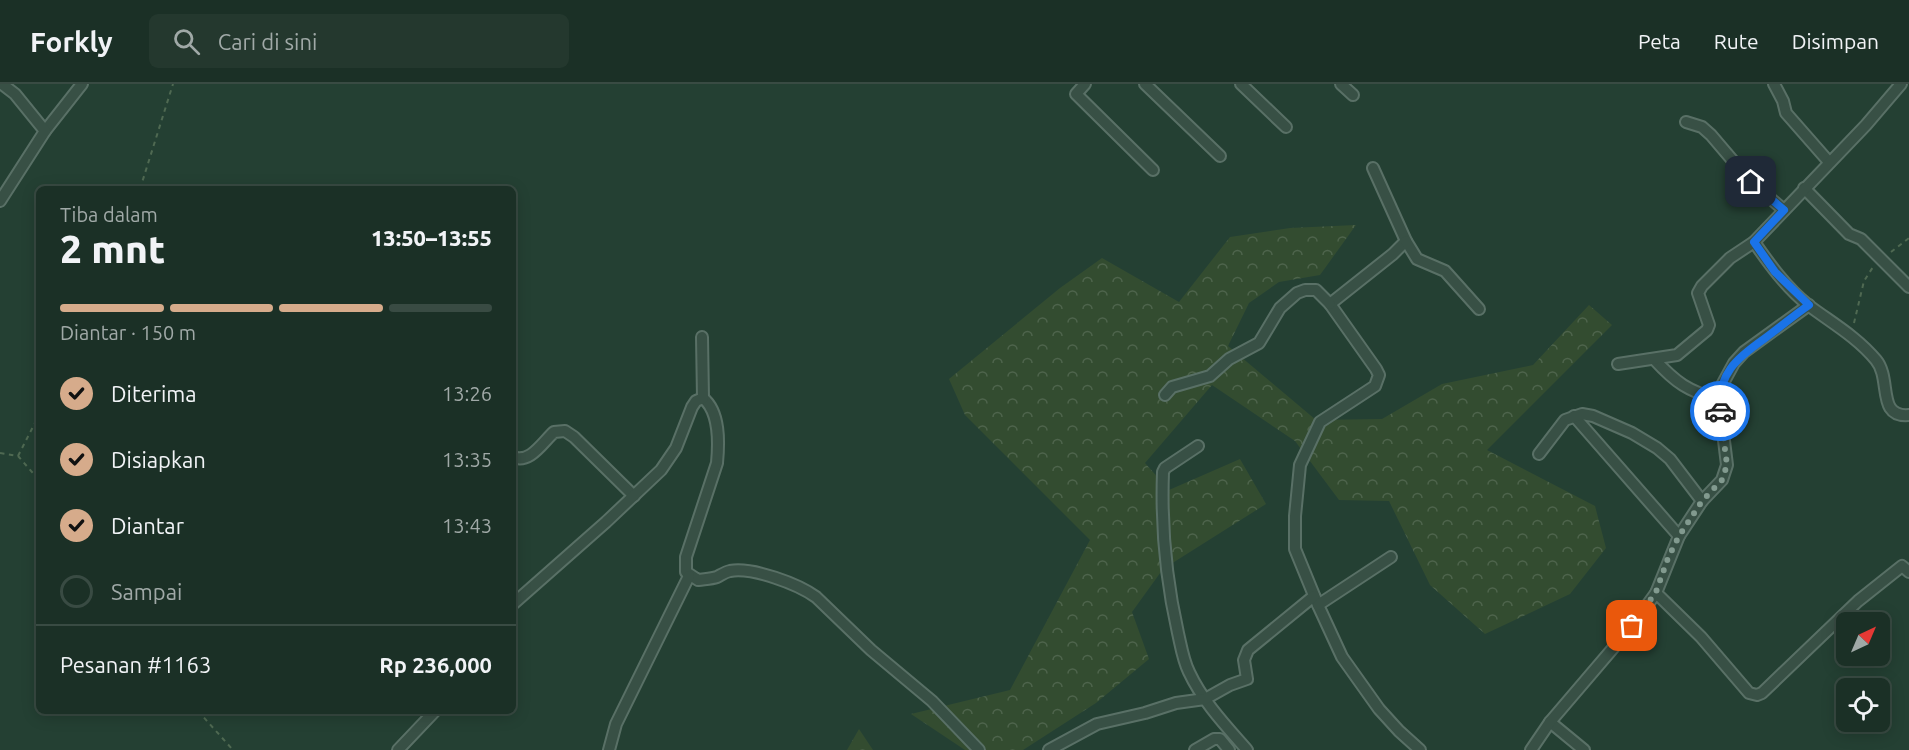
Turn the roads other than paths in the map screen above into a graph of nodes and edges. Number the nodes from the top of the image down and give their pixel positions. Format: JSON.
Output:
{"nodes":[{"id":1,"x":2,"y":84,"type":"edge"},
{"id":2,"x":82,"y":84,"type":"edge"},
{"id":3,"x":1086,"y":84,"type":"edge"},
{"id":4,"x":1144,"y":84,"type":"edge"},
{"id":5,"x":1240,"y":84,"type":"edge"},
{"id":6,"x":1341,"y":84,"type":"edge"},
{"id":7,"x":1774,"y":84,"type":"edge"},
{"id":8,"x":1902,"y":84,"type":"edge"},
{"id":9,"x":1353,"y":95,"type":"dead end"},
{"id":10,"x":1686,"y":122,"type":"dead end"},
{"id":11,"x":1286,"y":127,"type":"dead end"},
{"id":12,"x":45,"y":130,"type":"junction"},
{"id":13,"x":1220,"y":156,"type":"dead end"},
{"id":14,"x":1829,"y":162,"type":"junction"},
{"id":15,"x":1373,"y":168,"type":"dead end"},
{"id":16,"x":1153,"y":170,"type":"dead end"},
{"id":17,"x":1804,"y":188,"type":"junction"},
{"id":18,"x":0,"y":201,"type":"edge"},
{"id":19,"x":1784,"y":210,"type":"junction"},
{"id":20,"x":1406,"y":241,"type":"junction"},
{"id":21,"x":1754,"y":242,"type":"junction"},
{"id":22,"x":1909,"y":287,"type":"edge"},
{"id":23,"x":1330,"y":304,"type":"junction"},
{"id":24,"x":1809,"y":305,"type":"junction"},
{"id":25,"x":1479,"y":309,"type":"dead end"},
{"id":26,"x":702,"y":337,"type":"dead end"},
{"id":27,"x":1654,"y":359,"type":"junction"},
{"id":28,"x":1618,"y":364,"type":"dead end"},
{"id":29,"x":1165,"y":394,"type":"dead end"},
{"id":30,"x":703,"y":398,"type":"junction"},
{"id":31,"x":1719,"y":400,"type":"junction"},
{"id":32,"x":1574,"y":416,"type":"junction"},
{"id":33,"x":1909,"y":416,"type":"edge"},
{"id":34,"x":1198,"y":446,"type":"dead end"},
{"id":35,"x":1539,"y":454,"type":"dead end"},
{"id":36,"x":516,"y":458,"type":"edge"},
{"id":37,"x":634,"y":496,"type":"junction"},
{"id":38,"x":1702,"y":501,"type":"junction"},
{"id":39,"x":1679,"y":536,"type":"junction"},
{"id":40,"x":1391,"y":557,"type":"dead end"},
{"id":41,"x":1909,"y":572,"type":"edge"},
{"id":42,"x":689,"y":576,"type":"junction"},
{"id":43,"x":1656,"y":592,"type":"junction"},
{"id":44,"x":1316,"y":600,"type":"junction"},
{"id":45,"x":516,"y":601,"type":"edge"},
{"id":46,"x":1204,"y":699,"type":"junction"},
{"id":47,"x":432,"y":714,"type":"edge"},
{"id":48,"x":1550,"y":722,"type":"junction"},
{"id":49,"x":398,"y":750,"type":"edge"},
{"id":50,"x":609,"y":750,"type":"edge"},
{"id":51,"x":979,"y":750,"type":"edge"},
{"id":52,"x":1049,"y":750,"type":"edge"},
{"id":53,"x":1196,"y":750,"type":"edge"},
{"id":54,"x":1229,"y":750,"type":"edge"},
{"id":55,"x":1247,"y":750,"type":"edge"},
{"id":56,"x":1420,"y":750,"type":"edge"},
{"id":57,"x":1531,"y":750,"type":"edge"},
{"id":58,"x":1584,"y":750,"type":"edge"}],
"edges":[{"from":1,"to":12,"type":"street"},
{"from":2,"to":12,"type":"street"},
{"from":3,"to":16,"type":"street"},
{"from":4,"to":13,"type":"street"},
{"from":5,"to":11,"type":"street"},
{"from":6,"to":9,"type":"street"},
{"from":7,"to":14,"type":"street"},
{"from":8,"to":14,"type":"street"},
{"from":10,"to":19,"type":"street"},
{"from":12,"to":18,"type":"street"},
{"from":14,"to":17,"type":"street"},
{"from":15,"to":20,"type":"street"},
{"from":17,"to":19,"type":"street"},
{"from":17,"to":22,"type":"street"},
{"from":19,"to":21,"type":"street"},
{"from":20,"to":23,"type":"street"},
{"from":20,"to":25,"type":"street"},
{"from":21,"to":24,"type":"street"},
{"from":21,"to":27,"type":"street"},
{"from":23,"to":29,"type":"street"},
{"from":23,"to":44,"type":"street"},
{"from":24,"to":31,"type":"street"},
{"from":24,"to":33,"type":"street"},
{"from":26,"to":30,"type":"street"},
{"from":27,"to":28,"type":"street"},
{"from":27,"to":31,"type":"street"},
{"from":30,"to":37,"type":"street"},
{"from":30,"to":42,"type":"street"},
{"from":31,"to":38,"type":"street"},
{"from":32,"to":35,"type":"street"},
{"from":32,"to":38,"type":"street"},
{"from":32,"to":39,"type":"street"},
{"from":34,"to":46,"type":"street"},
{"from":36,"to":37,"type":"street"},
{"from":37,"to":45,"type":"street"},
{"from":38,"to":39,"type":"street"},
{"from":39,"to":43,"type":"street"},
{"from":40,"to":44,"type":"street"},
{"from":41,"to":43,"type":"street"},
{"from":42,"to":50,"type":"street"},
{"from":42,"to":51,"type":"street"},
{"from":43,"to":48,"type":"street"},
{"from":44,"to":46,"type":"street"},
{"from":44,"to":56,"type":"street"},
{"from":46,"to":52,"type":"street"},
{"from":46,"to":55,"type":"street"},
{"from":47,"to":49,"type":"street"},
{"from":48,"to":57,"type":"street"},
{"from":48,"to":58,"type":"street"},
{"from":53,"to":54,"type":"street"}]}
